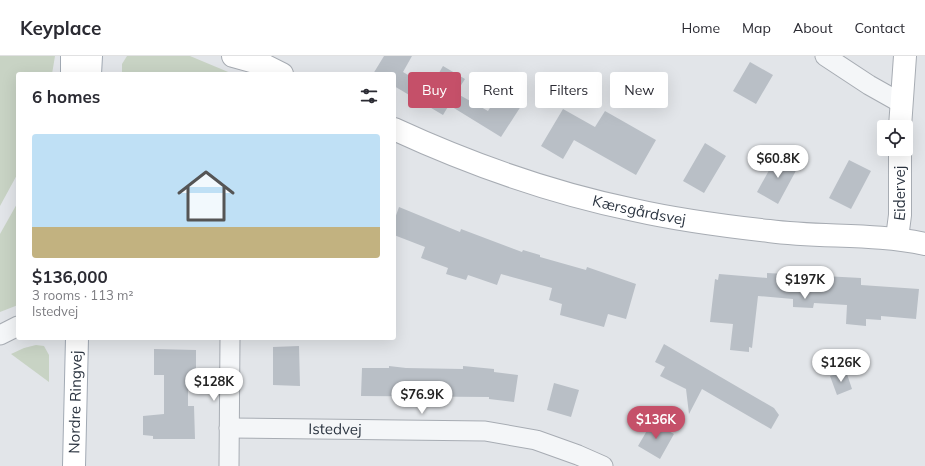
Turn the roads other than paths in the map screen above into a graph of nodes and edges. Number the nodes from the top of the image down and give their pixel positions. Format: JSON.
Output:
{"nodes":[{"id":1,"x":72,"y":56,"type":"edge"},
{"id":2,"x":91,"y":56,"type":"edge"},
{"id":3,"x":102,"y":56,"type":"edge"},
{"id":4,"x":233,"y":56,"type":"edge"},
{"id":5,"x":825,"y":56,"type":"edge"},
{"id":6,"x":905,"y":56,"type":"edge"},
{"id":7,"x":257,"y":65,"type":"edge"},
{"id":8,"x":72,"y":72,"type":"edge"},
{"id":9,"x":90,"y":72,"type":"edge"},
{"id":10,"x":101,"y":72,"type":"edge"},
{"id":11,"x":276,"y":72,"type":"edge"},
{"id":12,"x":901,"y":103,"type":"junction"},
{"id":13,"x":900,"y":120,"type":"edge"},
{"id":14,"x":396,"y":130,"type":"edge"},
{"id":15,"x":900,"y":156,"type":"edge"},
{"id":16,"x":925,"y":232,"type":"edge"},
{"id":17,"x":897,"y":238,"type":"junction"},
{"id":18,"x":925,"y":244,"type":"edge"},
{"id":19,"x":16,"y":327,"type":"edge"},
{"id":20,"x":0,"y":335,"type":"edge"},
{"id":21,"x":77,"y":340,"type":"edge"},
{"id":22,"x":230,"y":340,"type":"edge"},
{"id":23,"x":229,"y":428,"type":"junction"},
{"id":24,"x":74,"y":466,"type":"edge"},
{"id":25,"x":228,"y":466,"type":"edge"},
{"id":26,"x":603,"y":466,"type":"edge"}],
"edges":[{"from":1,"to":8,"type":"street"},
{"from":2,"to":9,"type":"street"},
{"from":3,"to":10,"type":"street"},
{"from":4,"to":7,"type":"street"},
{"from":5,"to":12,"type":"street"},
{"from":6,"to":12,"type":"street"},
{"from":7,"to":11,"type":"street"},
{"from":12,"to":13,"type":"street"},
{"from":14,"to":17,"type":"street","name":"Kærsgårdsvej"},
{"from":15,"to":17,"type":"street","name":"Eidervej"},
{"from":16,"to":17,"type":"street","name":"Kærsgårdsvej"},
{"from":17,"to":18,"type":"street","name":"Kærsgårdsvej"},
{"from":19,"to":20,"type":"street"},
{"from":21,"to":24,"type":"street","name":"Nordre Ringvej"},
{"from":22,"to":23,"type":"street"},
{"from":23,"to":25,"type":"street"},
{"from":23,"to":26,"type":"street","name":"Istedvej"}]}
